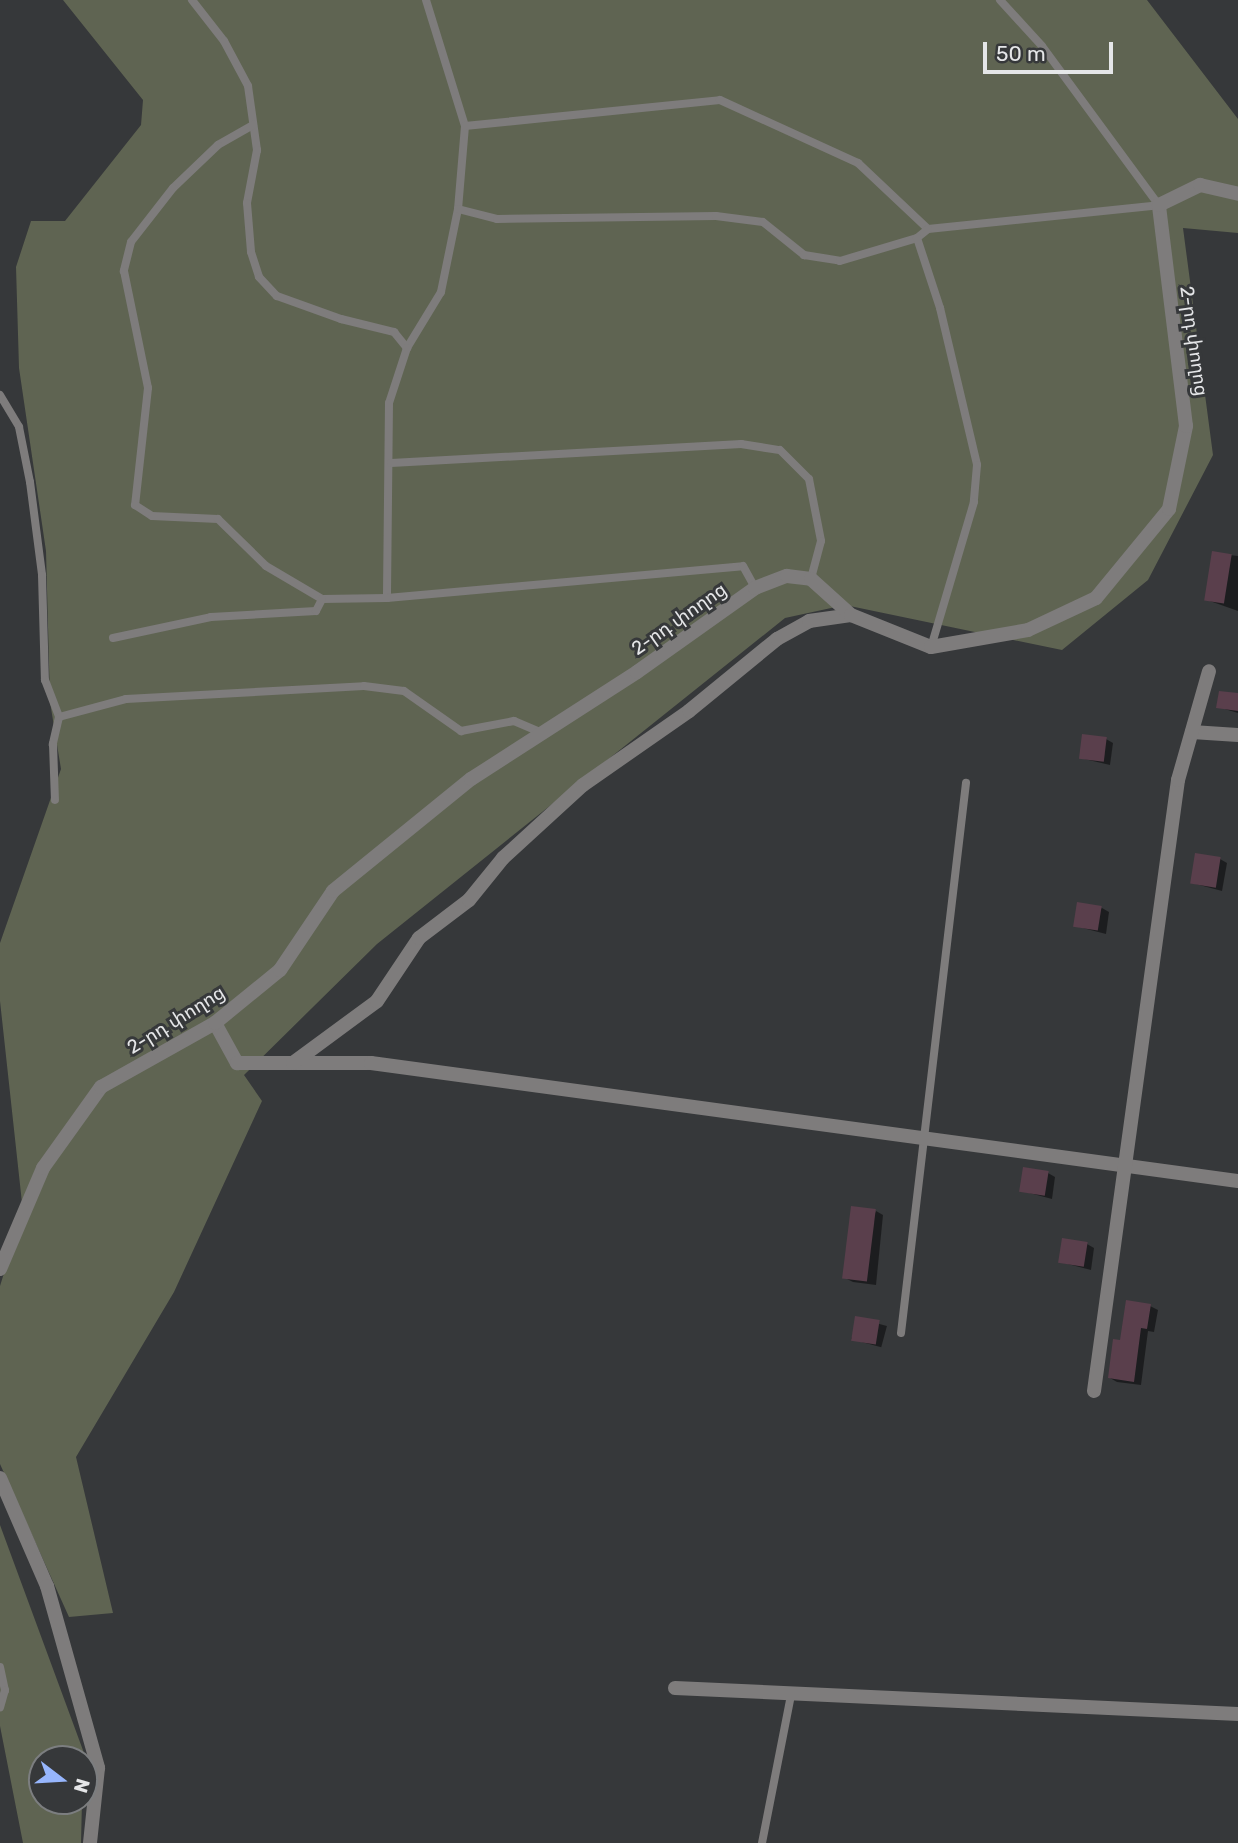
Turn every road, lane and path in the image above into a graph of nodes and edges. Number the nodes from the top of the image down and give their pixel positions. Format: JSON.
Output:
{"nodes":[{"id":1,"x":192,"y":0,"type":"edge"},
{"id":2,"x":426,"y":0,"type":"edge"},
{"id":3,"x":1000,"y":0,"type":"edge"},
{"id":4,"x":253,"y":125,"type":"junction"},
{"id":5,"x":466,"y":126,"type":"junction"},
{"id":6,"x":1238,"y":194,"type":"edge"},
{"id":7,"x":1159,"y":205,"type":"junction"},
{"id":8,"x":458,"y":209,"type":"junction"},
{"id":9,"x":929,"y":229,"type":"junction"},
{"id":10,"x":917,"y":239,"type":"junction"},
{"id":11,"x":407,"y":348,"type":"junction"},
{"id":12,"x":0,"y":395,"type":"edge"},
{"id":13,"x":391,"y":463,"type":"junction"},
{"id":14,"x":811,"y":579,"type":"junction"},
{"id":15,"x":755,"y":588,"type":"junction"},
{"id":16,"x":387,"y":598,"type":"junction"},
{"id":17,"x":322,"y":599,"type":"junction"},
{"id":18,"x":851,"y":615,"type":"junction"},
{"id":19,"x":113,"y":638,"type":"dead end"},
{"id":20,"x":931,"y":647,"type":"junction"},
{"id":21,"x":1209,"y":671,"type":"dead end"},
{"id":22,"x":59,"y":716,"type":"junction"},
{"id":23,"x":1192,"y":732,"type":"junction"},
{"id":24,"x":542,"y":733,"type":"junction"},
{"id":25,"x":1238,"y":735,"type":"edge"},
{"id":26,"x":965,"y":783,"type":"dead end"},
{"id":27,"x":55,"y":800,"type":"dead end"},
{"id":28,"x":215,"y":1023,"type":"junction"},
{"id":29,"x":293,"y":1063,"type":"junction"},
{"id":30,"x":921,"y":1138,"type":"junction"},
{"id":31,"x":1127,"y":1166,"type":"junction"},
{"id":32,"x":1238,"y":1181,"type":"edge"},
{"id":33,"x":0,"y":1269,"type":"edge"},
{"id":34,"x":901,"y":1333,"type":"dead end"},
{"id":35,"x":1094,"y":1391,"type":"dead end"},
{"id":36,"x":0,"y":1478,"type":"edge"},
{"id":37,"x":0,"y":1667,"type":"edge"},
{"id":38,"x":675,"y":1688,"type":"dead end"},
{"id":39,"x":792,"y":1695,"type":"junction"},
{"id":40,"x":0,"y":1707,"type":"edge"},
{"id":41,"x":1238,"y":1714,"type":"edge"},
{"id":42,"x":90,"y":1843,"type":"edge"},
{"id":43,"x":762,"y":1843,"type":"edge"}],
"edges":[{"from":1,"to":4,"type":"lane"},
{"from":2,"to":5,"type":"lane"},
{"from":3,"to":7,"type":"lane"},
{"from":4,"to":11,"type":"lane"},
{"from":4,"to":17,"type":"lane"},
{"from":5,"to":8,"type":"lane"},
{"from":5,"to":9,"type":"lane"},
{"from":6,"to":7,"type":"street"},
{"from":7,"to":9,"type":"lane"},
{"from":7,"to":20,"type":"street","name":"2-րդ փողոց"},
{"from":8,"to":10,"type":"lane"},
{"from":8,"to":11,"type":"lane"},
{"from":9,"to":10,"type":"lane"},
{"from":10,"to":20,"type":"lane"},
{"from":11,"to":13,"type":"lane"},
{"from":12,"to":22,"type":"lane"},
{"from":13,"to":14,"type":"lane"},
{"from":13,"to":16,"type":"lane"},
{"from":14,"to":15,"type":"street","name":"2-րդ փողոց"},
{"from":14,"to":18,"type":"street"},
{"from":15,"to":16,"type":"lane"},
{"from":15,"to":24,"type":"street","name":"2-րդ փողոց"},
{"from":16,"to":17,"type":"lane"},
{"from":17,"to":19,"type":"lane"},
{"from":18,"to":20,"type":"street"},
{"from":18,"to":29,"type":"street"},
{"from":21,"to":23,"type":"street"},
{"from":22,"to":24,"type":"lane"},
{"from":22,"to":27,"type":"lane"},
{"from":23,"to":25,"type":"street"},
{"from":23,"to":31,"type":"street"},
{"from":24,"to":28,"type":"street","name":"2-րդ փողոց"},
{"from":26,"to":30,"type":"lane"},
{"from":28,"to":29,"type":"street"},
{"from":28,"to":33,"type":"street","name":"2-րդ փողոց"},
{"from":29,"to":30,"type":"street"},
{"from":30,"to":31,"type":"street"},
{"from":30,"to":34,"type":"lane"},
{"from":31,"to":32,"type":"street"},
{"from":31,"to":35,"type":"street"},
{"from":36,"to":42,"type":"street"},
{"from":37,"to":40,"type":"lane"},
{"from":38,"to":39,"type":"street"},
{"from":39,"to":41,"type":"street"},
{"from":39,"to":43,"type":"lane"}]}
